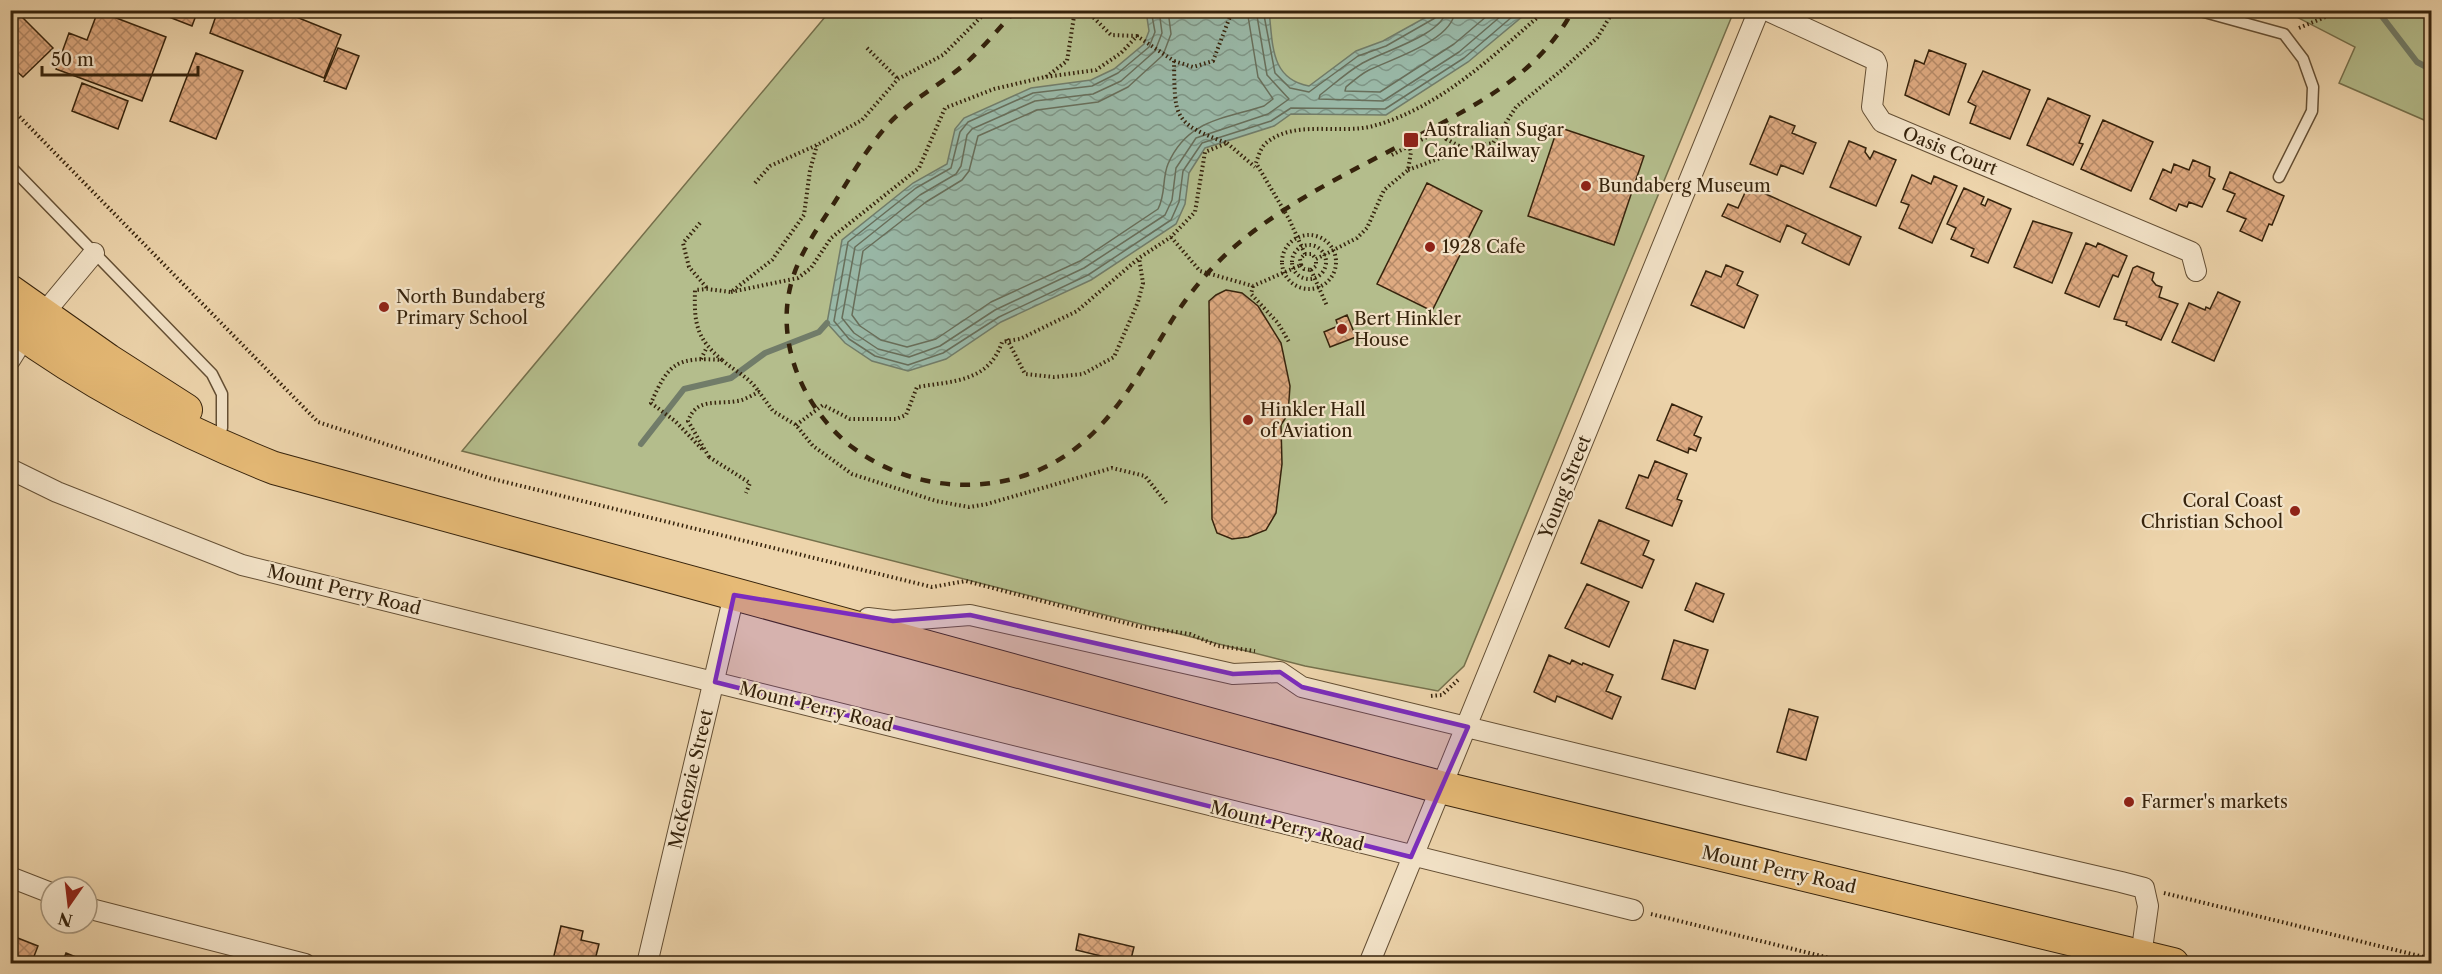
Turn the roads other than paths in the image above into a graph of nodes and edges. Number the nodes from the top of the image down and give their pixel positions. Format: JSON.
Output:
{"nodes":[{"id":1,"x":1759,"y":10,"type":"edge"},
{"id":2,"x":1766,"y":10,"type":"edge"},
{"id":3,"x":2197,"y":10,"type":"edge"},
{"id":4,"x":10,"y":166,"type":"edge"},
{"id":5,"x":2279,"y":177,"type":"dead end"},
{"id":6,"x":94,"y":254,"type":"junction"},
{"id":7,"x":2197,"y":255,"type":"dead end"},
{"id":8,"x":10,"y":291,"type":"edge"},
{"id":9,"x":22,"y":334,"type":"edge"},
{"id":10,"x":222,"y":428,"type":"junction"},
{"id":11,"x":10,"y":469,"type":"edge"},
{"id":12,"x":347,"y":488,"type":"junction"},
{"id":13,"x":747,"y":599,"type":"junction"},
{"id":14,"x":715,"y":682,"type":"junction"},
{"id":15,"x":1468,"y":727,"type":"junction"},
{"id":16,"x":1440,"y":787,"type":"junction"},
{"id":17,"x":1411,"y":857,"type":"junction"},
{"id":18,"x":10,"y":877,"type":"edge"},
{"id":19,"x":39,"y":888,"type":"edge"},
{"id":20,"x":1632,"y":910,"type":"road end"},
{"id":21,"x":99,"y":911,"type":"edge"},
{"id":22,"x":2141,"y":956,"type":"junction"},
{"id":23,"x":305,"y":963,"type":"edge"},
{"id":24,"x":647,"y":963,"type":"edge"},
{"id":25,"x":1369,"y":963,"type":"edge"},
{"id":26,"x":2173,"y":963,"type":"edge"}],
"edges":[{"from":1,"to":15,"type":"street","name":"Young Street"},
{"from":2,"to":7,"type":"street","name":"Oasis Court"},
{"from":3,"to":5,"type":"lane"},
{"from":4,"to":6,"type":"lane"},
{"from":6,"to":9,"type":"street"},
{"from":6,"to":10,"type":"lane"},
{"from":8,"to":9,"type":"main road","name":"Mount Perry Road"},
{"from":9,"to":10,"type":"main road","name":"Mount Perry Road"},
{"from":9,"to":12,"type":"main road","name":"Mount Perry Road"},
{"from":10,"to":12,"type":"main road","name":"Mount Perry Road"},
{"from":11,"to":14,"type":"street","name":"Mount Perry Road"},
{"from":12,"to":13,"type":"main road","name":"Mount Perry Road"},
{"from":13,"to":14,"type":"street","name":"McKenzie Street"},
{"from":13,"to":15,"type":"street","name":"Mount Perry Road"},
{"from":13,"to":16,"type":"main road","name":"Mount Perry Road"},
{"from":14,"to":17,"type":"street","name":"Mount Perry Road"},
{"from":14,"to":24,"type":"street","name":"McKenzie Street"},
{"from":15,"to":16,"type":"street","name":"Young Street"},
{"from":15,"to":22,"type":"street","name":"Mount Perry Road"},
{"from":16,"to":17,"type":"street","name":"Young Street"},
{"from":16,"to":22,"type":"main road","name":"Mount Perry Road"},
{"from":17,"to":20,"type":"street","name":"Mount Perry Road"},
{"from":17,"to":25,"type":"street","name":"Young Street"},
{"from":18,"to":19,"type":"street"},
{"from":21,"to":23,"type":"street"},
{"from":22,"to":26,"type":"main road","name":"Mount Perry Road"}]}
